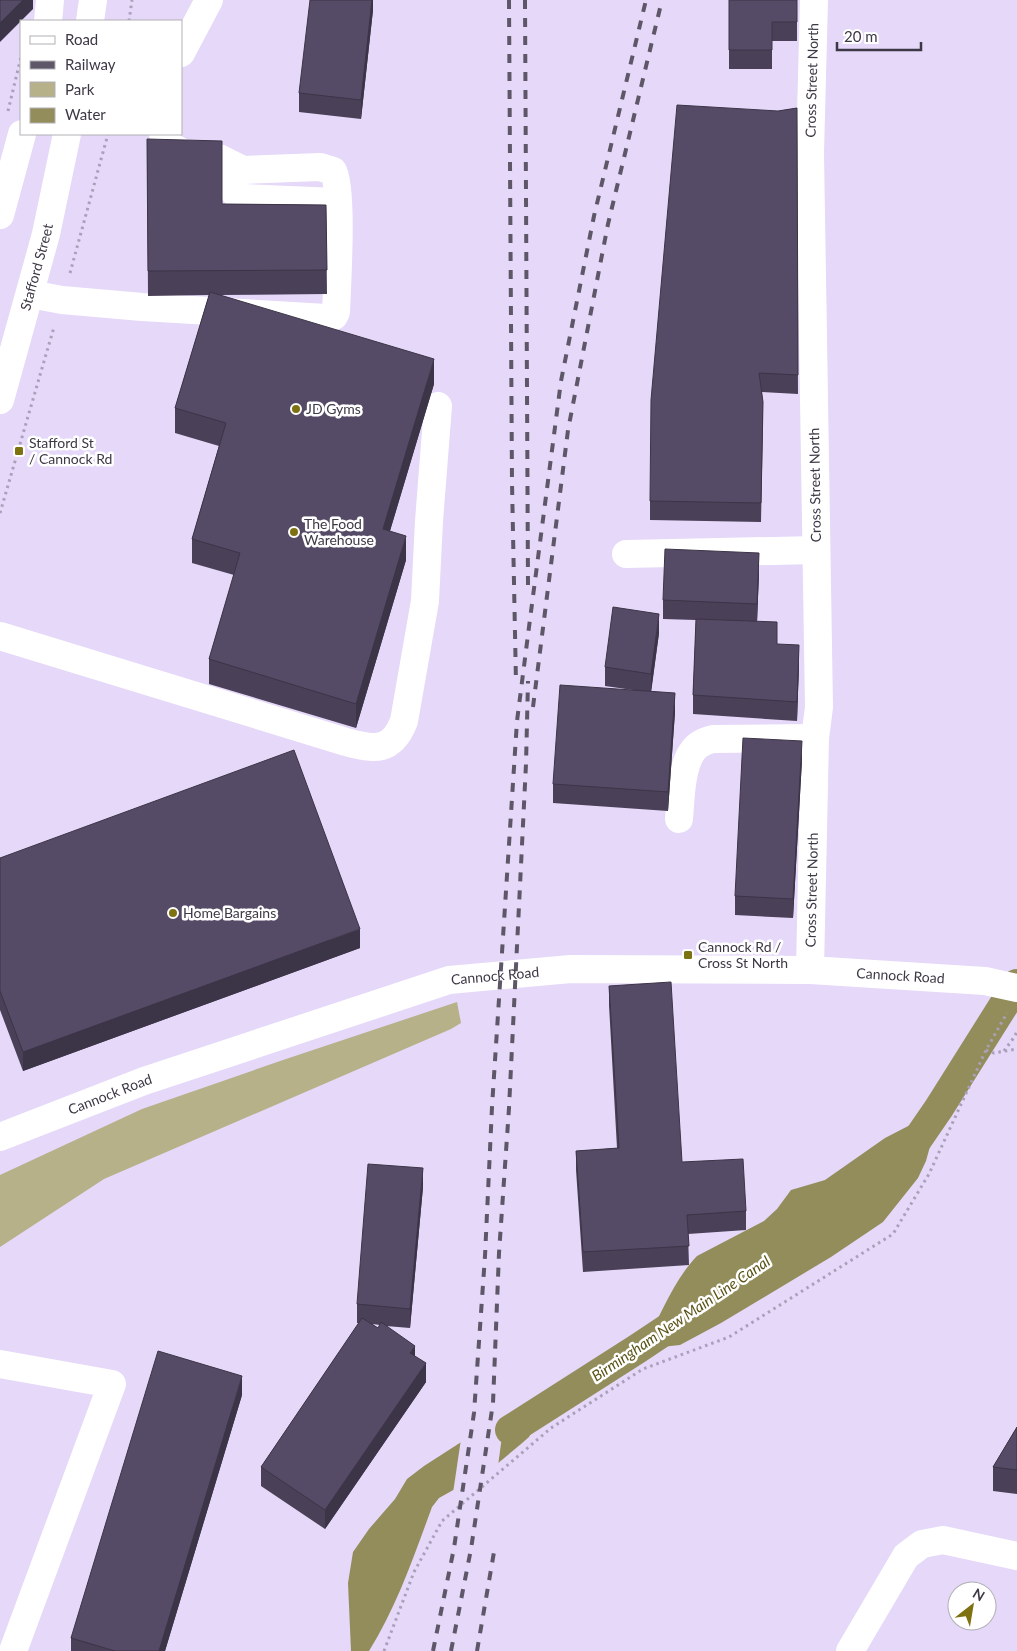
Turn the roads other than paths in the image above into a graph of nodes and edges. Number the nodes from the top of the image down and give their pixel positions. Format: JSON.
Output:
{"nodes":[{"id":1,"x":50,"y":0,"type":"edge"},
{"id":2,"x":93,"y":0,"type":"edge"},
{"id":3,"x":209,"y":0,"type":"edge"},
{"id":4,"x":814,"y":0,"type":"edge"},
{"id":5,"x":48,"y":20,"type":"edge"},
{"id":6,"x":90,"y":20,"type":"edge"},
{"id":7,"x":182,"y":52,"type":"edge"},
{"id":8,"x":14,"y":123,"type":"edge"},
{"id":9,"x":67,"y":135,"type":"edge"},
{"id":10,"x":165,"y":135,"type":"edge"},
{"id":11,"x":0,"y":216,"type":"edge"},
{"id":12,"x":30,"y":294,"type":"junction"},
{"id":13,"x":0,"y":400,"type":"edge"},
{"id":14,"x":438,"y":406,"type":"dead end"},
{"id":15,"x":816,"y":550,"type":"junction"},
{"id":16,"x":626,"y":554,"type":"dead end"},
{"id":17,"x":0,"y":636,"type":"edge"},
{"id":18,"x":815,"y":738,"type":"junction"},
{"id":19,"x":679,"y":819,"type":"dead end"},
{"id":20,"x":810,"y":970,"type":"junction"},
{"id":21,"x":1015,"y":998,"type":"edge"},
{"id":22,"x":0,"y":1137,"type":"edge"},
{"id":23,"x":0,"y":1364,"type":"edge"},
{"id":24,"x":1017,"y":1556,"type":"edge"},
{"id":25,"x":13,"y":1651,"type":"edge"},
{"id":26,"x":850,"y":1651,"type":"edge"}],
"edges":[{"from":1,"to":5,"type":"main road"},
{"from":2,"to":6,"type":"main road"},
{"from":3,"to":7,"type":"main road"},
{"from":4,"to":15,"type":"main road","name":"Cross Street North"},
{"from":8,"to":11,"type":"main road"},
{"from":9,"to":12,"type":"main road","name":"Stafford Street"},
{"from":10,"to":12,"type":"main road"},
{"from":12,"to":13,"type":"main road","name":"Stafford Street"},
{"from":14,"to":17,"type":"main road"},
{"from":15,"to":16,"type":"main road"},
{"from":15,"to":18,"type":"main road","name":"Cross Street North"},
{"from":18,"to":19,"type":"main road"},
{"from":18,"to":20,"type":"main road","name":"Cross Street North"},
{"from":20,"to":21,"type":"main road","name":"Cannock Road"},
{"from":20,"to":22,"type":"main road","name":"Cannock Road"},
{"from":23,"to":25,"type":"main road"},
{"from":24,"to":26,"type":"main road"}]}
